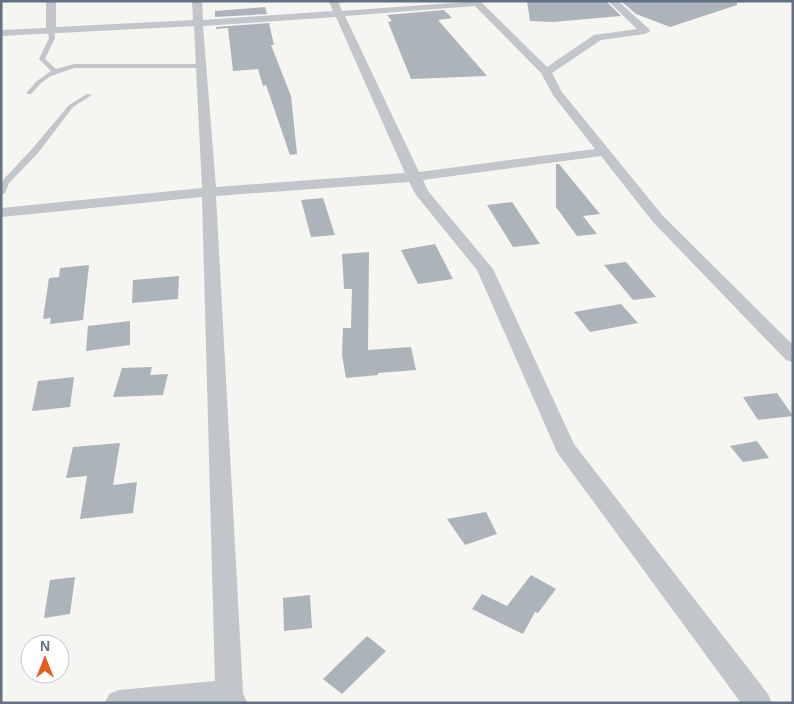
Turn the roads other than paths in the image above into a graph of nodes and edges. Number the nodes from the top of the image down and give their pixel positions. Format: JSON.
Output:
{"nodes":[{"id":1,"x":50,"y":1,"type":"edge"},
{"id":2,"x":197,"y":1,"type":"edge"},
{"id":3,"x":612,"y":1,"type":"edge"},
{"id":4,"x":476,"y":2,"type":"edge"},
{"id":5,"x":336,"y":8,"type":"edge"},
{"id":6,"x":199,"y":22,"type":"junction"},
{"id":7,"x":51,"y":30,"type":"junction"},
{"id":8,"x":1,"y":33,"type":"edge"},
{"id":9,"x":202,"y":66,"type":"junction"},
{"id":10,"x":54,"y":71,"type":"junction"},
{"id":11,"x":546,"y":72,"type":"junction"},
{"id":12,"x":28,"y":93,"type":"dead end"},
{"id":13,"x":88,"y":95,"type":"dead end"},
{"id":14,"x":604,"y":152,"type":"junction"},
{"id":15,"x":414,"y":177,"type":"junction"},
{"id":16,"x":210,"y":192,"type":"junction"},
{"id":17,"x":1,"y":193,"type":"edge"},
{"id":18,"x":1,"y":213,"type":"edge"},
{"id":19,"x":793,"y":356,"type":"edge"},
{"id":20,"x":231,"y":698,"type":"edge"},
{"id":21,"x":119,"y":703,"type":"edge"},
{"id":22,"x":758,"y":703,"type":"edge"}],
"edges":[{"from":1,"to":7,"type":"street"},
{"from":2,"to":6,"type":"street"},
{"from":3,"to":11,"type":"street"},
{"from":4,"to":5,"type":"street"},
{"from":4,"to":11,"type":"street"},
{"from":5,"to":6,"type":"street"},
{"from":5,"to":15,"type":"street"},
{"from":6,"to":7,"type":"street"},
{"from":6,"to":9,"type":"street"},
{"from":7,"to":8,"type":"street"},
{"from":7,"to":10,"type":"lane"},
{"from":9,"to":10,"type":"lane"},
{"from":9,"to":16,"type":"street"},
{"from":10,"to":12,"type":"lane"},
{"from":11,"to":14,"type":"street"},
{"from":13,"to":17,"type":"lane"},
{"from":14,"to":15,"type":"street"},
{"from":14,"to":19,"type":"street"},
{"from":15,"to":16,"type":"street"},
{"from":15,"to":22,"type":"street"},
{"from":16,"to":18,"type":"street"},
{"from":16,"to":20,"type":"street"},
{"from":20,"to":21,"type":"street"}]}
